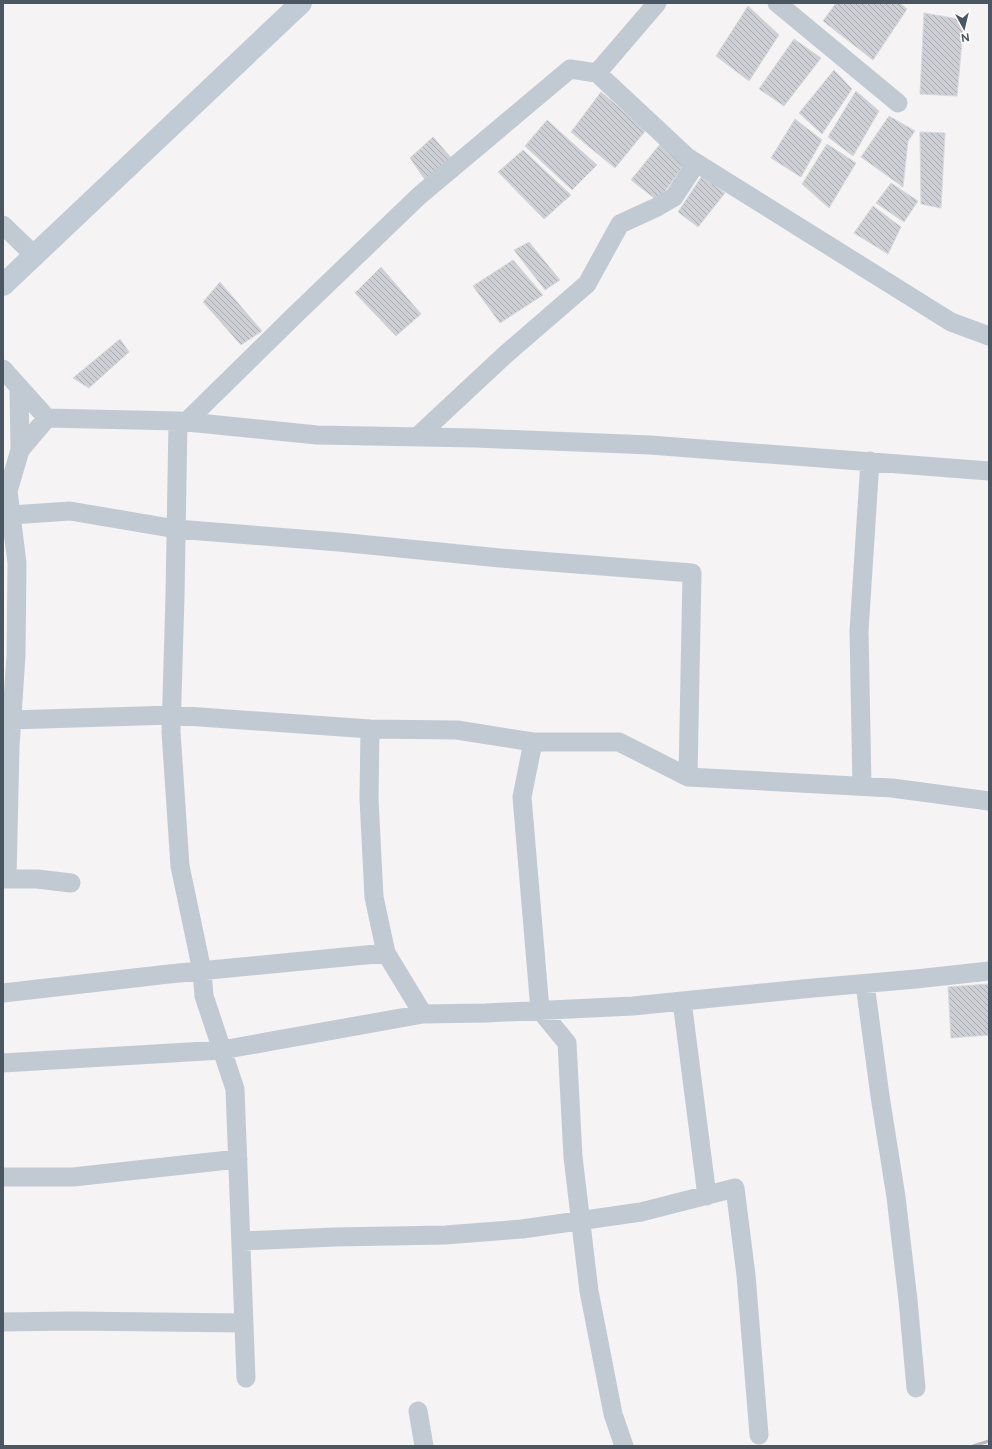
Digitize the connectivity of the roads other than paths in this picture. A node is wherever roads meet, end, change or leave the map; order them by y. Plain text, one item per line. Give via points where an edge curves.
1 (301, 3) edge
2 (657, 3) edge
3 (777, 3) edge
4 (596, 73) junction
5 (898, 103) dead end
6 (687, 157) junction
7 (3, 225) edge
8 (34, 255) junction
9 (3, 285) edge
10 (989, 336) edge
11 (3, 370) edge
12 (19, 387) junction
13 (47, 418) junction
14 (182, 422) junction
15 (417, 437) junction
16 (20, 450) junction
17 (870, 461) junction
18 (989, 471) edge
19 (11, 515) junction
20 (176, 529) junction
21 (172, 715) junction
22 (12, 720) junction
23 (370, 730) junction
24 (532, 742) junction
25 (6, 770) edge
26 (688, 777) junction
27 (862, 786) junction
28 (989, 801) edge
29 (5, 879) edge
30 (71, 883) dead end
31 (386, 953) junction
32 (989, 971) edge
33 (202, 972) junction
34 (865, 984) junction
35 (3, 993) edge
36 (682, 1001) junction
37 (540, 1010) junction
38 (423, 1014) junction
39 (222, 1050) junction
40 (3, 1063) edge
41 (238, 1160) junction
42 (3, 1177) edge
43 (707, 1196) junction
44 (580, 1220) junction
45 (241, 1241) junction
46 (3, 1322) edge
47 (244, 1323) junction
48 (246, 1378) dead end
49 (916, 1388) dead end
50 (418, 1411) dead end
51 (759, 1435) dead end
52 (424, 1446) edge
53 (624, 1446) edge

1 - 8 main road
2 - 4 street
3 - 5 street
4 - 6 street
4 - 14 street via 570,69 419,196
6 - 10 street via 951,322
6 - 15 street via 693,168 674,197 620,224 587,284 506,354
7 - 8 street
8 - 9 main road
11 - 12 street
12 - 13 street
12 - 16 street
13 - 14 street
13 - 16 street
14 - 15 street via 317,435
14 - 20 street
15 - 17 street via 650,445
16 - 19 street via 8,491
17 - 18 street
17 - 27 street via 859,631
19 - 20 street via 70,511
19 - 22 street via 17,563
20 - 21 street
20 - 26 street via 692,573
21 - 22 street
21 - 23 street
21 - 33 street via 180,866
22 - 25 street
23 - 24 street via 457,730
23 - 31 street via 369,799 374,897
24 - 26 street via 619,742
24 - 37 street via 522,798
25 - 29 street
26 - 27 street
27 - 28 street
29 - 30 street
31 - 33 street
31 - 38 street
32 - 34 street
33 - 35 street
33 - 39 street via 204,996
34 - 36 street
34 - 49 street via 897,1205
36 - 37 street
36 - 43 street
37 - 38 street
37 - 44 street via 567,1043 573,1157
38 - 39 street
39 - 40 street
39 - 41 street via 235,1089
41 - 42 street via 73,1177
41 - 45 street
43 - 44 street via 641,1212
43 - 51 street via 735,1188 746,1274
44 - 45 street via 522,1229 445,1234
44 - 53 street via 589,1291 613,1414
45 - 47 street
46 - 47 street
47 - 48 street
50 - 52 street

